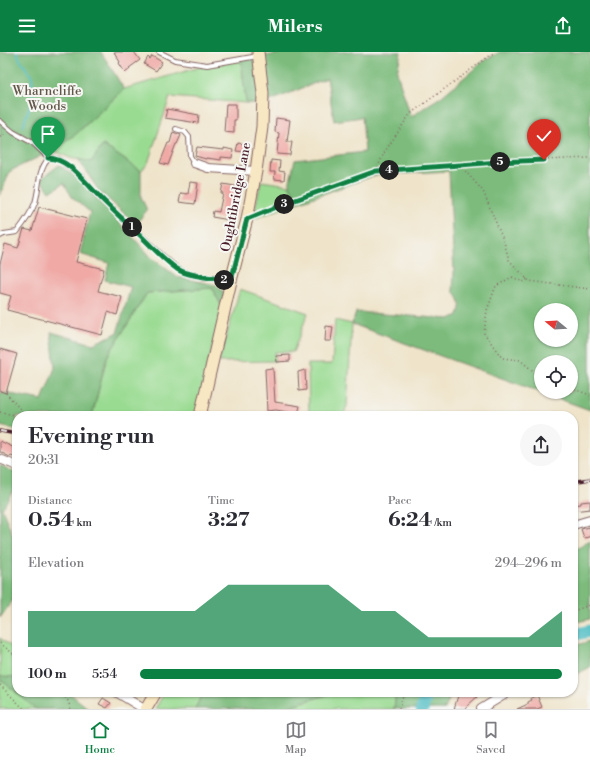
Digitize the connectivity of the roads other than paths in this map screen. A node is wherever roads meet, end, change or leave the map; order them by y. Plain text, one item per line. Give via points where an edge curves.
1 (159, 52) edge
2 (258, 54) edge
3 (0, 121) edge
4 (176, 129) dead end
5 (49, 158) junction
6 (194, 163) joint
7 (256, 171) junction
8 (0, 236) edge
9 (231, 281) junction
10 (201, 411) edge
11 (0, 459) edge
12 (12, 464) edge
13 (590, 520) edge
14 (578, 524) edge
15 (125, 697) edge
16 (153, 697) edge
17 (501, 697) edge
18 (145, 709) edge
19 (481, 709) edge

1 - 2 lane via 175,60 207,65
2 - 7 street, Oughtibridge Lane via 263,93 262,127
3 - 5 lane via 33,143
4 - 6 lane via 185,132 189,137 190,156
5 - 8 lane via 41,169 31,214 16,232
5 - 9 lane via 58,159 83,178 95,193 178,269 191,275
6 - 7 street via 208,168
7 - 9 street, Oughtibridge Lane
9 - 10 street, Oughtibridge Lane
11 - 12 street
13 - 14 street
15 - 18 street
16 - 18 street
17 - 19 street

